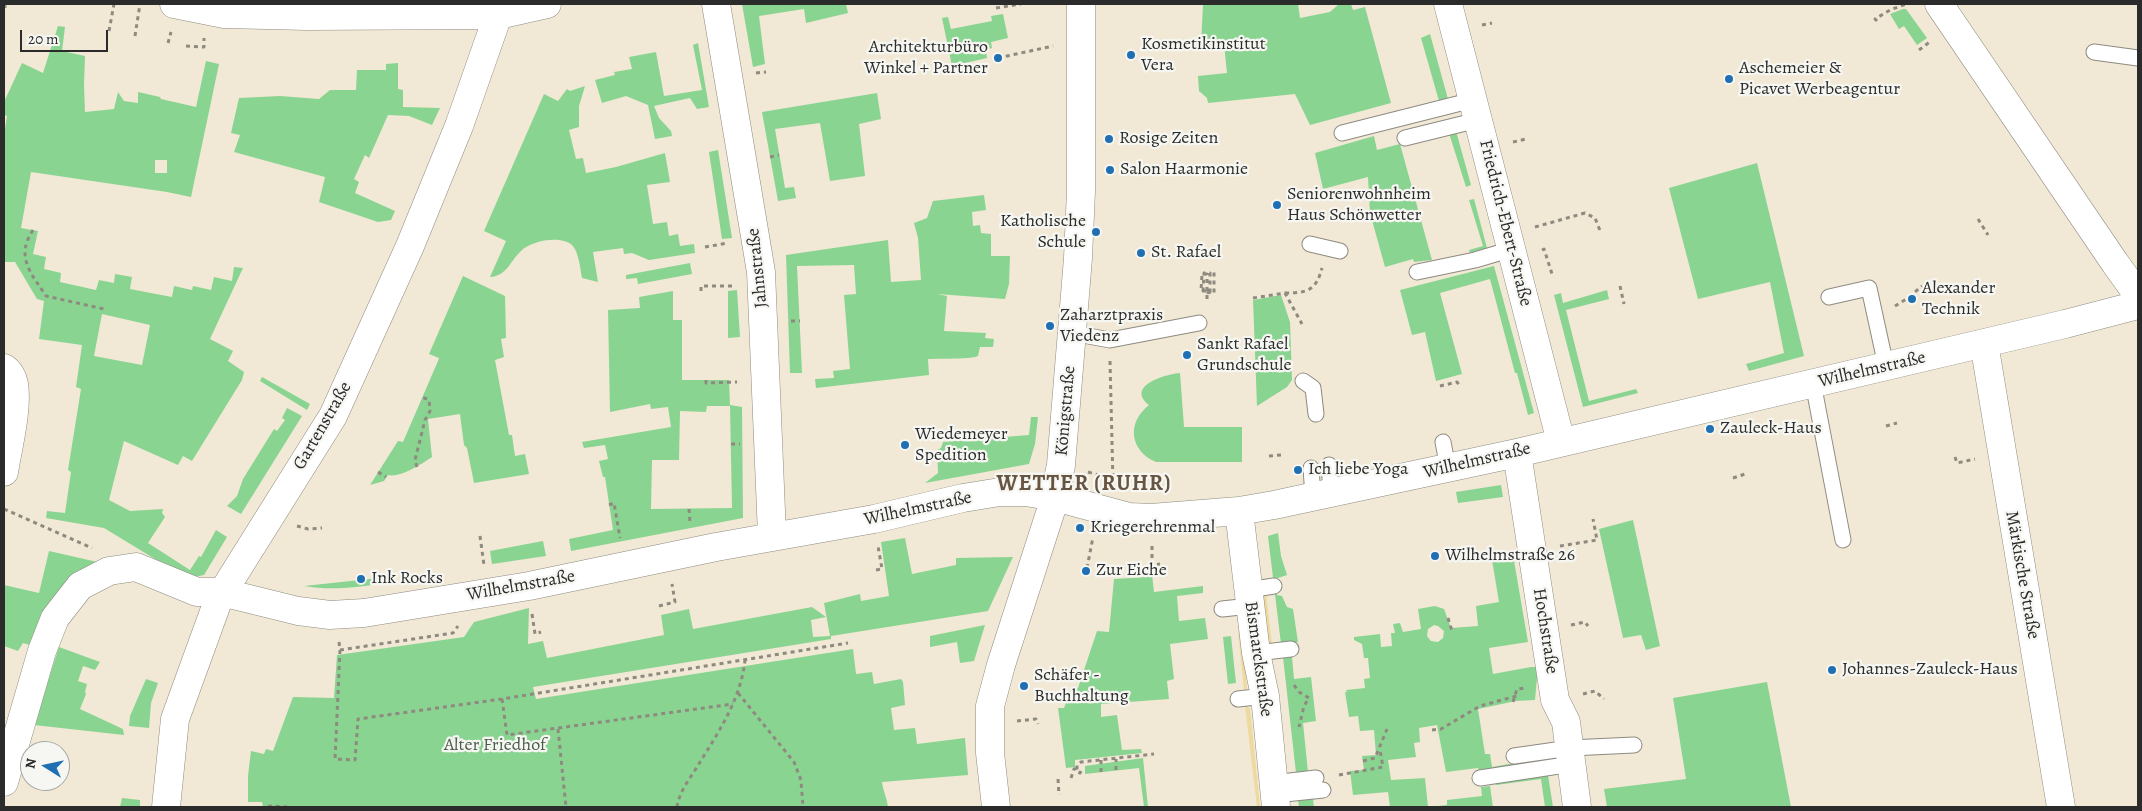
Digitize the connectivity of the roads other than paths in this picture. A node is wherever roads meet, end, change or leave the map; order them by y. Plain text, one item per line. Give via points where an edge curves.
1 (181, 4) edge
2 (547, 4) edge
3 (716, 4) edge
4 (1082, 4) edge
5 (1448, 4) edge
6 (1939, 4) edge
7 (498, 15) junction
8 (2094, 52) dead end
9 (2138, 58) edge
10 (1475, 110) junction
11 (1342, 133) dead end
12 (1405, 138) dead end
13 (1510, 242) junction
14 (1310, 244) dead end
15 (1334, 250) road end
16 (1417, 272) dead end
17 (2138, 295) edge
18 (1829, 297) dead end
19 (2138, 304) edge
20 (1199, 323) dead end
21 (1072, 333) junction
22 (1984, 343) junction
23 (1886, 366) junction
24 (4, 368) edge
25 (1303, 381) dead end
26 (1813, 383) junction
27 (1316, 414) dead end
28 (1443, 442) dead end
29 (1561, 442) junction
30 (1517, 453) junction
31 (1329, 465) dead end
32 (1311, 468) dead end
33 (1448, 468) junction
34 (4, 472) edge
35 (1322, 495) junction
36 (1055, 497) junction
37 (1239, 511) junction
38 (772, 535) junction
39 (1843, 540) dead end
40 (222, 592) junction
41 (1258, 594) junction
42 (1222, 609) dead end
43 (1289, 650) road end
44 (1256, 653) junction
45 (1265, 696) junction
46 (1238, 699) dead end
47 (1634, 745) dead end
48 (1514, 756) dead end
49 (1571, 756) junction
50 (1480, 778) dead end
51 (4, 782) edge
52 (1319, 784) dead end
53 (1275, 795) edge
54 (166, 807) edge
55 (996, 807) edge
56 (1577, 807) edge
57 (2061, 807) edge

1 - 7 street via 224,14
2 - 7 street
3 - 38 street, Jahnstraße via 762,286
4 - 21 street, Königstraße via 1081,191
5 - 10 street, Friedrich-Ebert-Straße
6 - 17 street
7 - 40 street, Gartenstraße via 459,126 410,246 333,416
8 - 9 lane
10 - 11 lane
10 - 12 lane
10 - 13 street, Friedrich-Ebert-Straße
13 - 16 lane via 1475,260
13 - 29 street, Friedrich-Ebert-Straße
14 - 15 lane
18 - 23 lane via 1869,288
19 - 22 street, Wilhelmstraße
20 - 21 lane via 1110,340
21 - 36 street, Königstraße via 1061,465
22 - 23 street, Wilhelmstraße
22 - 57 street, Märkische Straße
23 - 26 street, Wilhelmstraße
24 - 34 street via 14,382 14,406
25 - 27 lane via 1313,388
26 - 29 street, Wilhelmstraße
26 - 39 lane
28 - 33 lane
29 - 30 street, Wilhelmstraße
30 - 33 street, Wilhelmstraße
30 - 49 street, Hochstraße via 1555,700 1566,722
31 - 35 lane
32 - 35 lane
33 - 35 street, Wilhelmstraße
35 - 37 street, Wilhelmstraße
36 - 37 street, Wilhelmstraße via 1129,517
36 - 38 street, Wilhelmstraße via 1000,492 874,519
36 - 55 street, Königstraße via 990,706 990,753
37 - 41 street, Bismarckstraße
38 - 40 street, Wilhelmstraße via 529,586 364,613 330,615 298,611
40 - 51 street, Wilhelmstraße via 197,592 136,567 109,571 80,586 55,618 42,651
40 - 54 street, Gartenstraße via 175,719
41 - 42 lane
41 - 44 street, Bismarckstraße
43 - 44 lane
44 - 45 street, Bismarckstraße
45 - 46 lane
45 - 53 street, Bismarckstraße
47 - 49 lane
48 - 49 lane
49 - 50 lane
49 - 56 street, Hochstraße
52 - 53 lane

